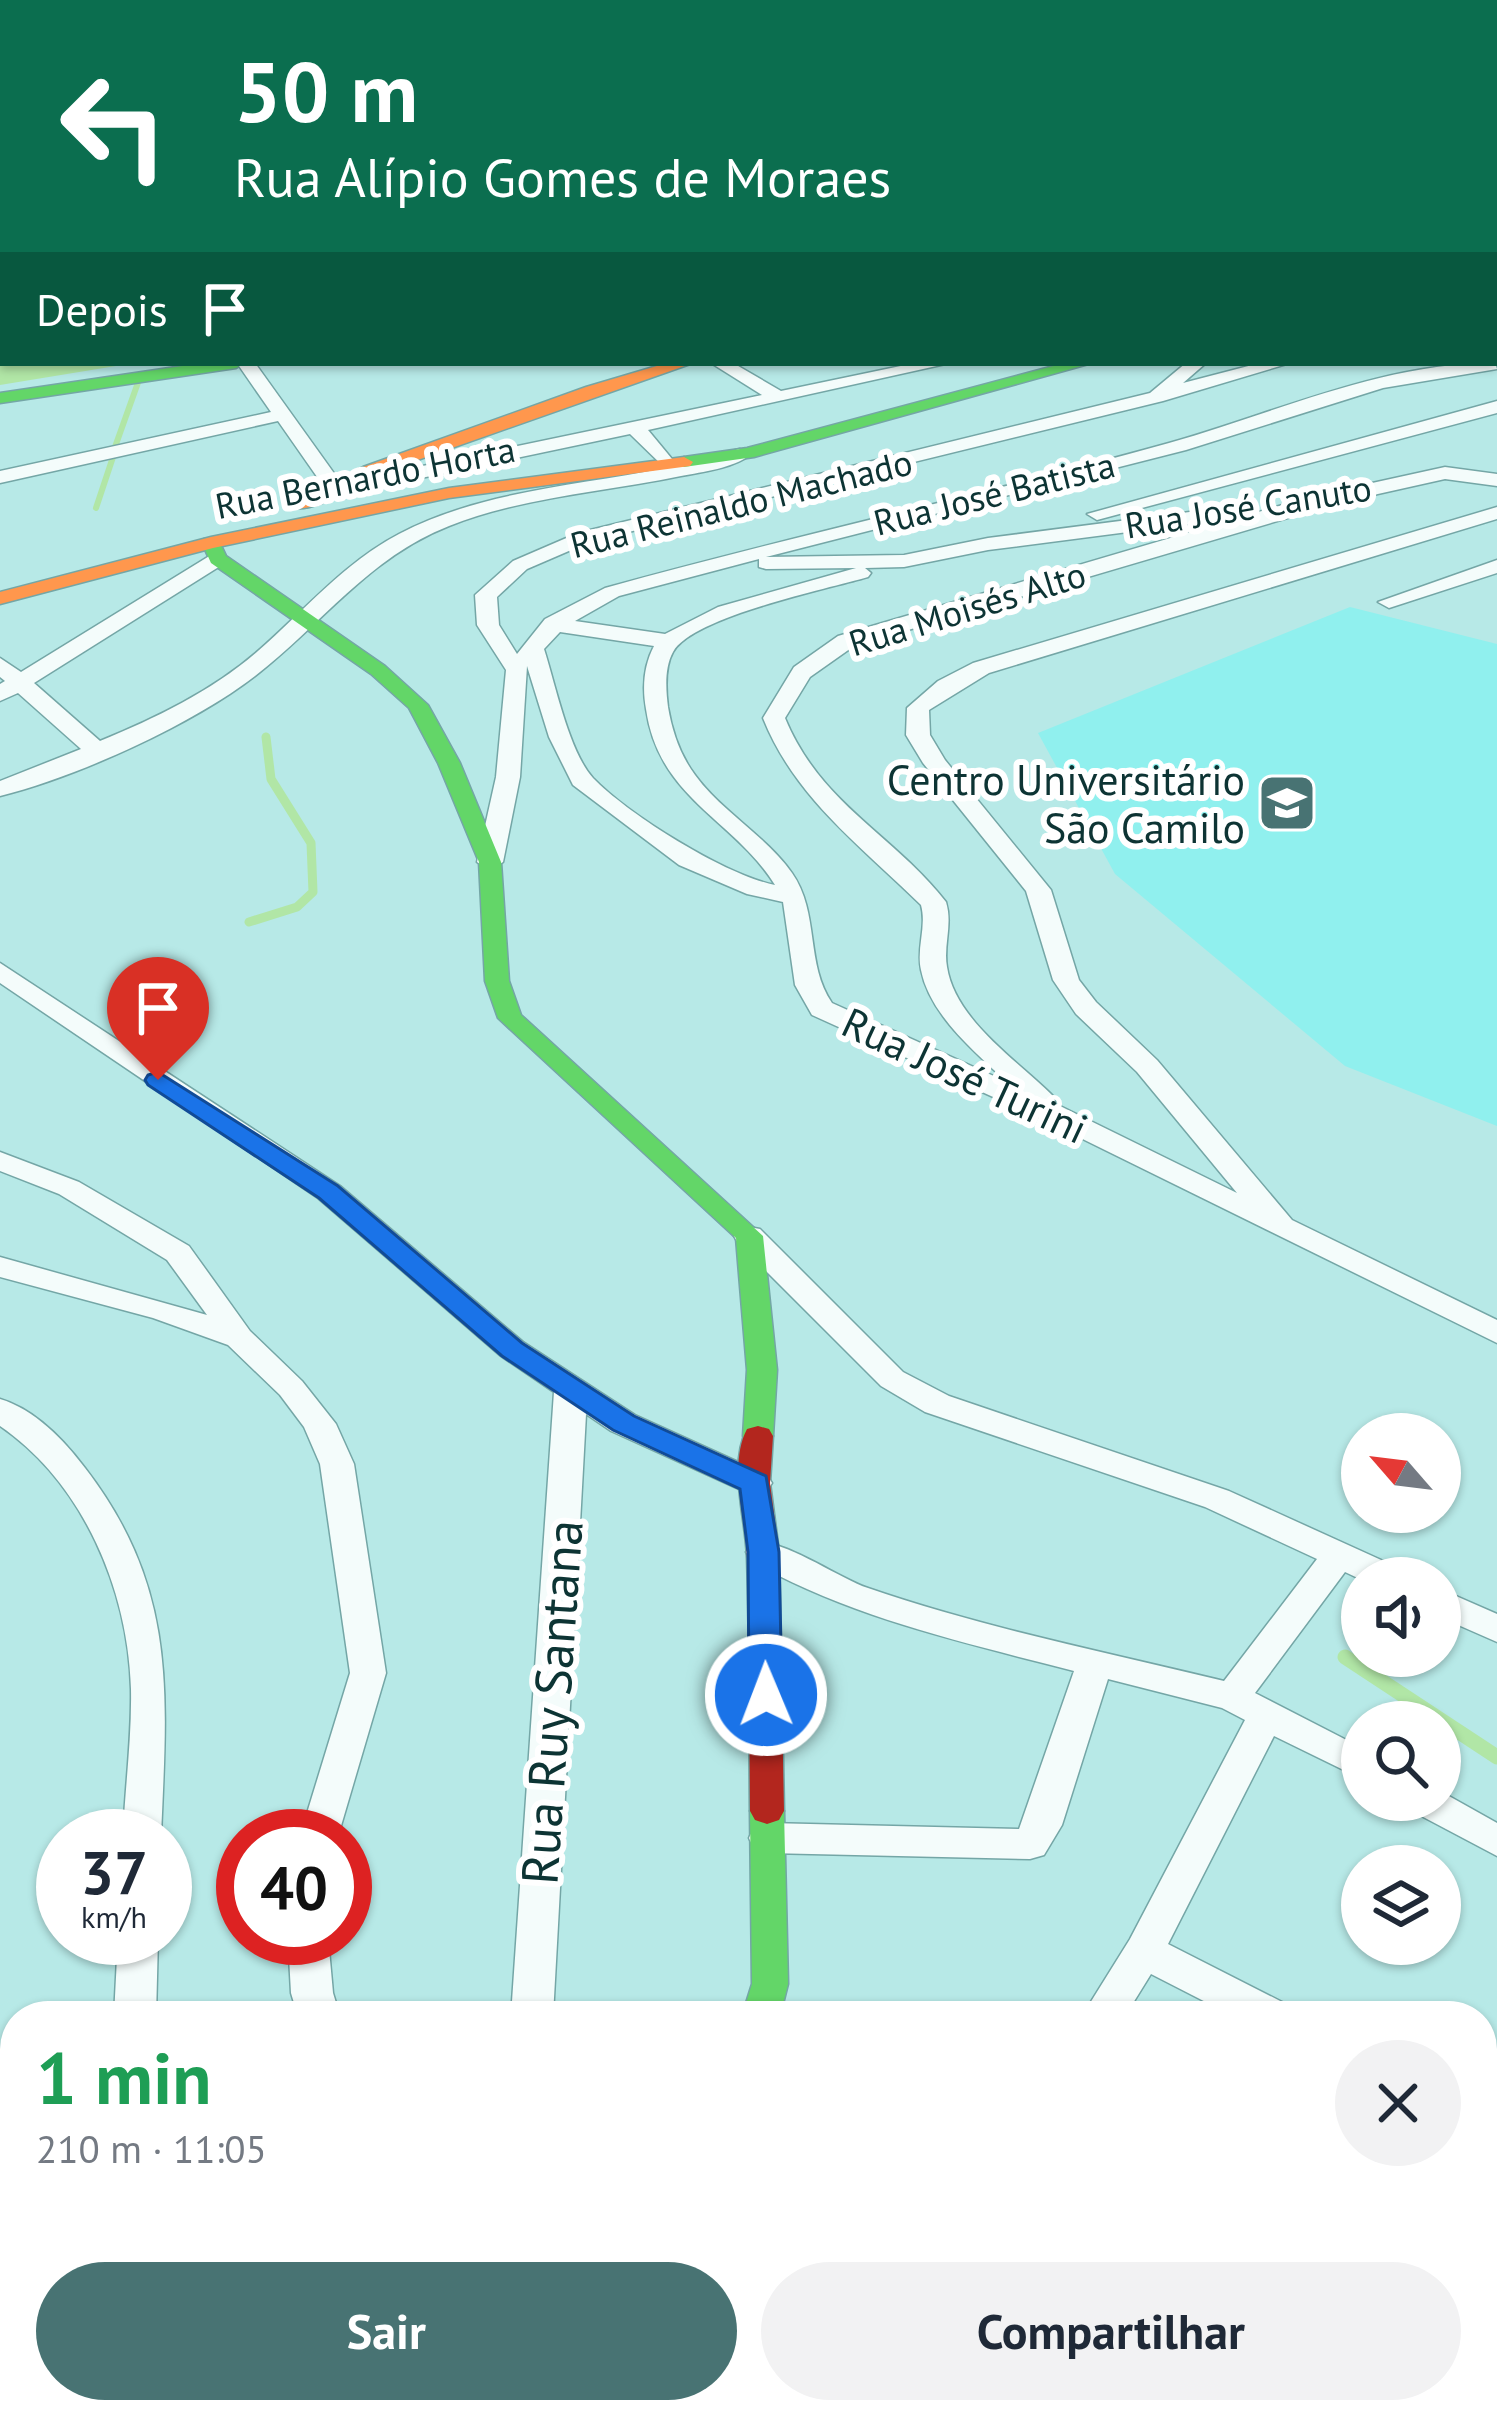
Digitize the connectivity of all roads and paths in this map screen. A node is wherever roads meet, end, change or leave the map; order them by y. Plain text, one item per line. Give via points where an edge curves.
1 (216, 366) edge
2 (248, 366) edge
3 (677, 366) edge
4 (725, 366) edge
5 (926, 366) edge
6 (1073, 366) edge
7 (1193, 366) edge
8 (1270, 366) edge
9 (1467, 366) edge
10 (778, 397) junction
11 (1156, 397) junction
12 (0, 398) edge
13 (1497, 406) edge
14 (281, 415) junction
15 (634, 427) junction
16 (748, 453) junction
17 (669, 463) junction
18 (0, 477) edge
19 (1497, 480) edge
20 (335, 490) junction
21 (1334, 499) junction
22 (1497, 513) edge
23 (988, 544) junction
24 (215, 551) junction
25 (904, 561) junction
26 (712, 564) junction
27 (1497, 566) edge
28 (0, 598) edge
29 (1389, 602) dead end
30 (306, 623) junction
31 (553, 625) junction
32 (668, 641) junction
33 (525, 658) junction
34 (0, 665) edge
35 (10, 688) edge
36 (96, 750) junction
37 (0, 789) edge
38 (490, 862) junction
39 (794, 897) junction
40 (0, 971) edge
41 (1056, 1115) junction
42 (0, 1161) edge
43 (1285, 1231) junction
44 (749, 1236) junction
45 (0, 1267) edge
46 (1497, 1333) edge
47 (239, 1338) junction
48 (571, 1389) junction
49 (0, 1410) edge
50 (755, 1484) junction
51 (764, 1552) junction
52 (1339, 1555) junction
53 (1343, 1557) edge
54 (1461, 1612) edge
55 (1497, 1629) edge
56 (1095, 1662) junction
57 (1250, 1704) junction
58 (1341, 1754) edge
59 (143, 1809) edge
60 (327, 1809) edge
61 (1461, 1821) edge
62 (768, 1838) junction
63 (1497, 1841) edge
64 (1144, 1951) junction
65 (137, 1965) edge
66 (310, 1965) edge
67 (136, 2001) edge
68 (315, 2001) edge
69 (533, 2001) edge
70 (765, 2001) edge
71 (1112, 2001) edge
72 (1242, 2001) edge

1 - 12 street
2 - 14 street
3 - 20 street via 525,414
4 - 10 street
5 - 10 street
6 - 16 street, Rua Bernardo Horta
7 - 11 street, Rua Reinaldo Machado
8 - 11 street
9 - 26 street, Rua José Batista
10 - 15 street
11 - 33 street, Rua Reinaldo Machado via 585,537 520,565 487,595 488,625
13 - 23 street
14 - 18 street
14 - 20 street
15 - 17 street
15 - 20 street
16 - 17 street, Rua Bernardo Horta
16 - 30 street via 439,522 368,563
17 - 24 street, Rua Bernardo Horta via 449,493
19 - 21 street, Rua José Canuto via 1444,473
20 - 24 street via 231,526
21 - 23 street, Rua José Canuto
21 - 41 street, Rua Moisés Alto via 846,641 789,682 774,718 782,744 832,810 933,902 940,989
22 - 43 street via 981,668 918,708 918,735 935,763 1038,890 1066,980
23 - 25 street, Rua José Canuto
24 - 28 street, Rua Bernardo Horta
24 - 30 street
24 - 35 street
25 - 26 street, Rua José Canuto
25 - 32 street via 735,609
26 - 31 street, Rua José Batista via 612,592
27 - 29 street
30 - 36 street via 241,676
30 - 38 street via 418,705
31 - 32 street
31 - 33 street, Rua José Batista
32 - 39 street via 654,693 663,745 694,790 778,865
33 - 38 street
33 - 39 street via 581,780 688,860
34 - 35 street
35 - 36 street
36 - 37 street
38 - 44 street via 497,981 509,1018
39 - 41 street, Rua José Turini via 806,982 822,1009
40 - 48 street via 328,1192 512,1349
41 - 43 street, Rua José Turini
42 - 47 street via 69,1188 178,1253
43 - 46 street, Rua José Turini
44 - 50 street via 762,1370
44 - 52 street via 878,1366 937,1404 1217,1499
45 - 47 street
47 - 60 street via 319,1424 337,1464 368,1672
48 - 50 street via 660,1442
48 - 69 street, Rua Ruy Santana
49 - 59 street via 51,1448 99,1511 132,1587 149,1682
50 - 51 street
51 - 56 street via 866,1602
51 - 62 street
52 - 53 street
52 - 57 street
54 - 55 street
56 - 57 street
56 - 62 street via 1030,1844
57 - 58 street
57 - 64 street
61 - 63 street
62 - 70 street
64 - 71 street
64 - 72 street
65 - 67 street
66 - 68 street

